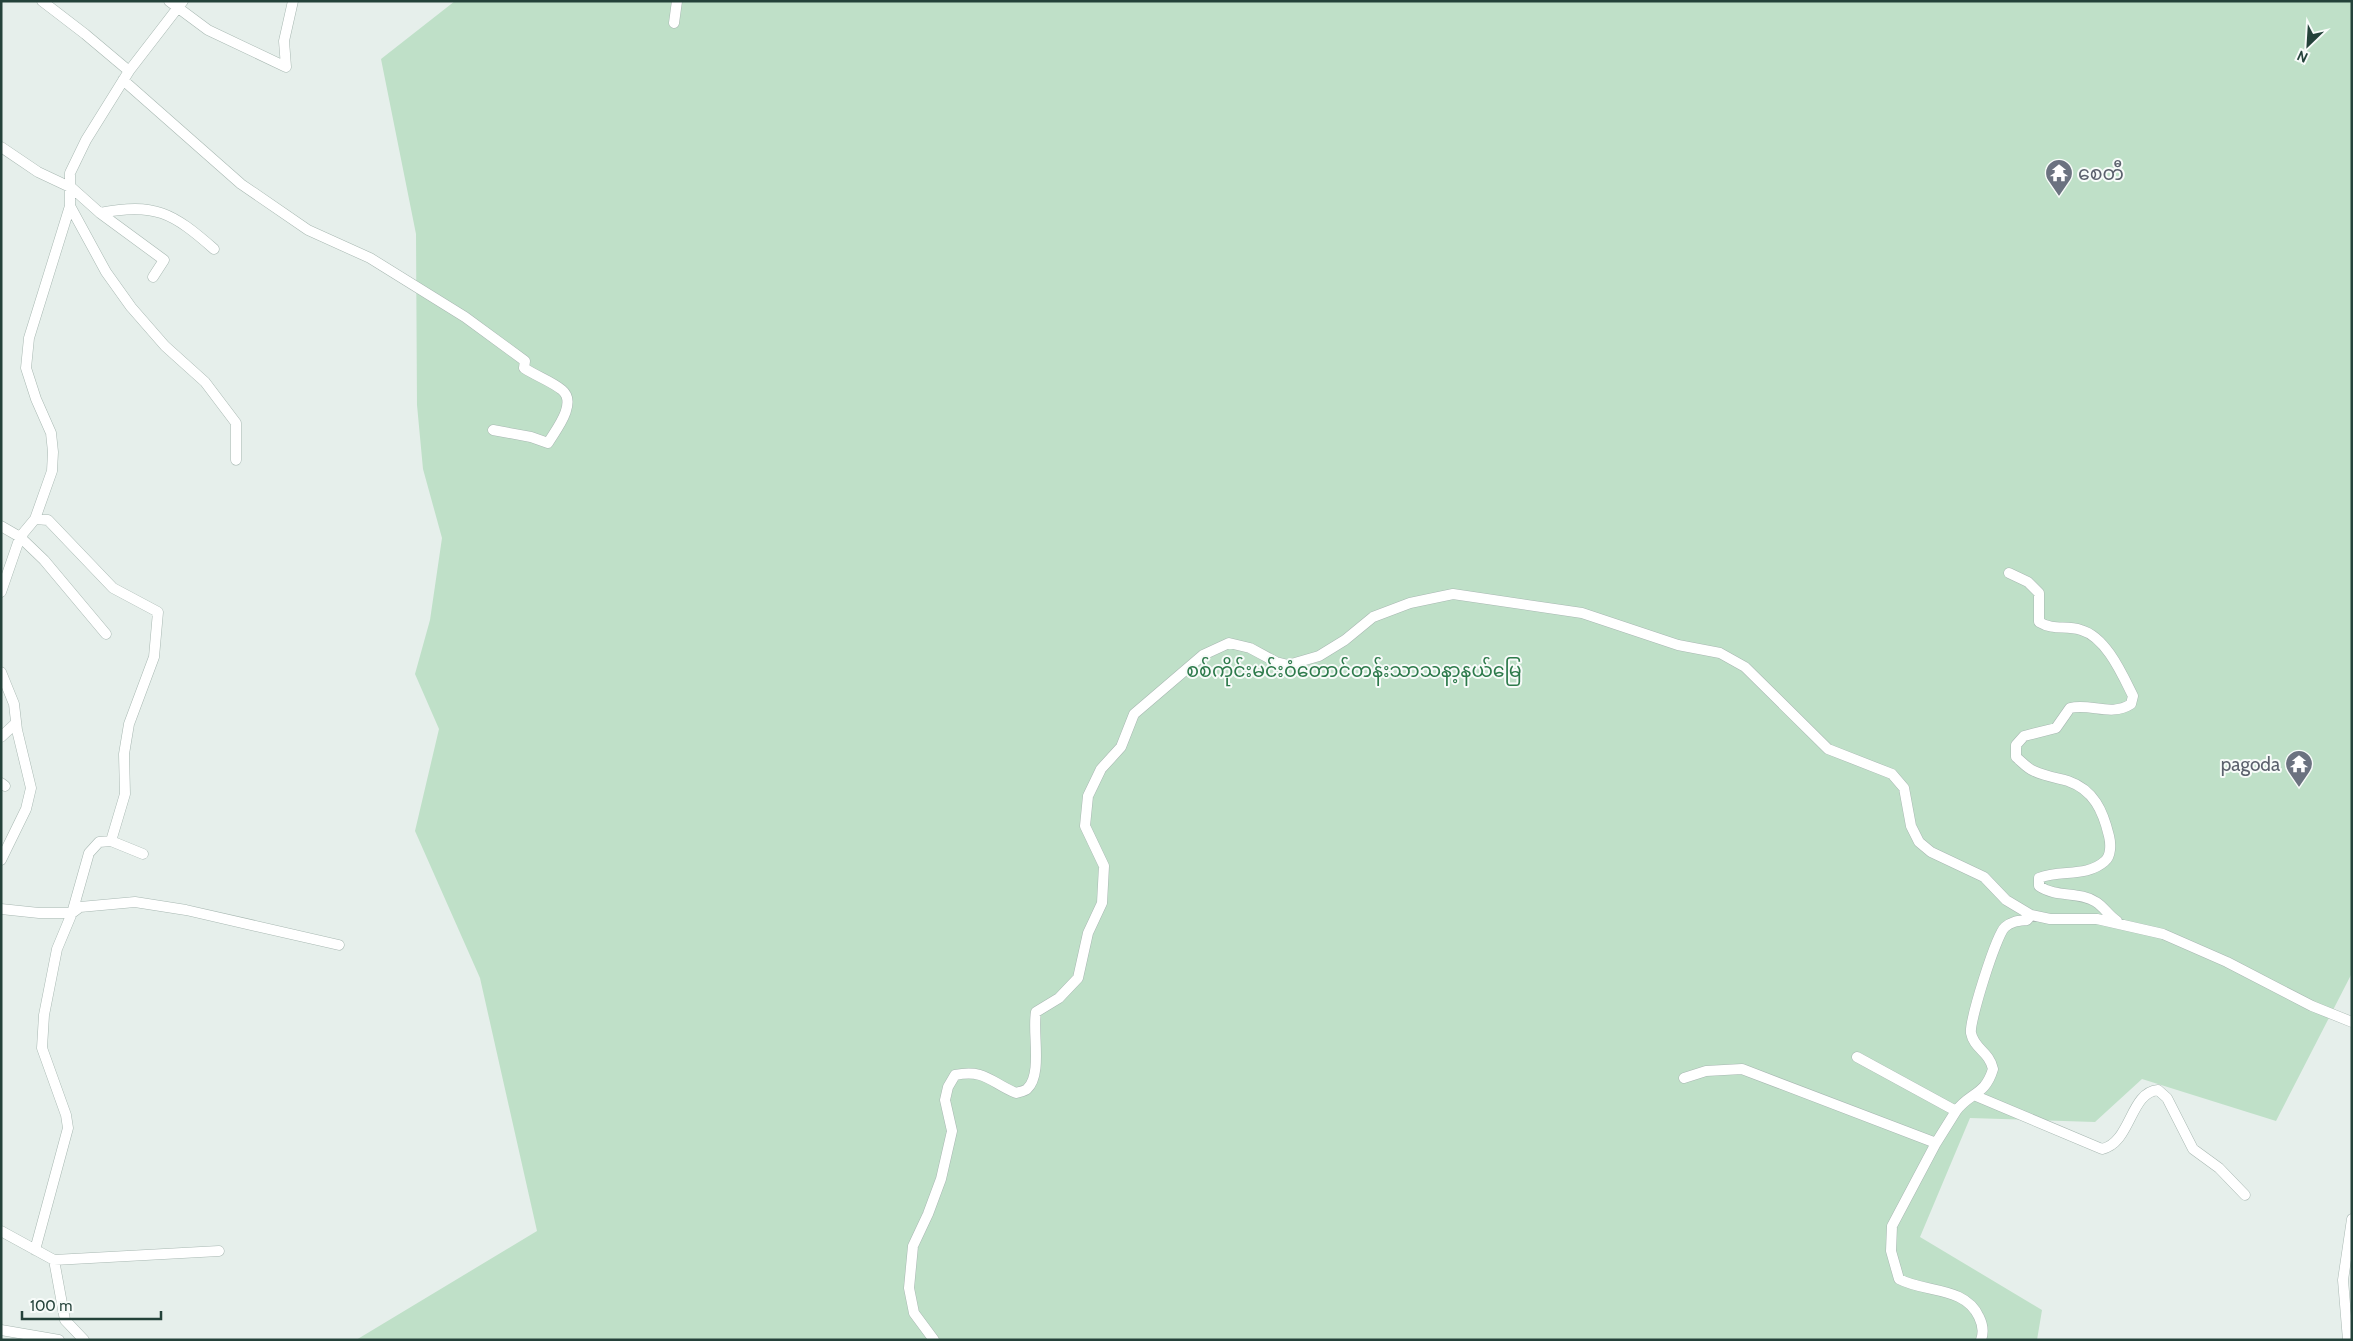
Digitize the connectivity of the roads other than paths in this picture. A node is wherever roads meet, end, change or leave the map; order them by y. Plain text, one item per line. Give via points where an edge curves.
1 (42, 1) edge
2 (293, 1) edge
3 (677, 1) edge
4 (177, 3) edge
5 (674, 23) dead end
6 (126, 75) junction
7 (1, 147) edge
8 (72, 188) junction
9 (70, 206) junction
10 (100, 213) junction
11 (214, 249) dead end
12 (153, 277) dead end
13 (493, 430) dead end
14 (236, 460) dead end
15 (35, 519) junction
16 (1, 526) edge
17 (20, 537) junction
18 (2009, 573) dead end
19 (1, 592) edge
20 (106, 634) dead end
21 (1, 672) edge
22 (16, 723) junction
23 (1, 737) edge
24 (111, 841) junction
25 (143, 854) dead end
26 (2, 857) edge
27 (1, 909) edge
28 (72, 913) junction
29 (2031, 915) junction
30 (2125, 926) junction
31 (339, 944) dead end
32 (2352, 1022) edge
33 (1857, 1057) dead end
34 (1684, 1078) dead end
35 (1976, 1096) junction
36 (1956, 1111) junction
37 (1936, 1143) junction
38 (2245, 1195) dead end
39 (2352, 1219) edge
40 (1, 1231) edge
41 (35, 1250) junction
42 (219, 1251) dead end
43 (54, 1260) junction
44 (2348, 1317) edge
45 (1, 1330) edge
46 (59, 1340) edge
47 (84, 1340) edge
48 (934, 1340) edge
49 (1981, 1340) edge
50 (2348, 1340) edge

1 - 6 street via 85,34
2 - 4 street via 284,41 286,67 208,30
3 - 5 street
4 - 6 street
6 - 8 street via 70,173
6 - 13 street via 248,189 308,230 370,258 465,317 525,361 524,368 563,390 567,398 566,410 548,443 531,436
7 - 8 street via 38,172
8 - 9 street
8 - 10 street
9 - 14 street via 106,272 131,307 165,346 205,382 236,423
9 - 15 street via 29,338 26,368 51,433 53,452 52,471
10 - 11 street via 146,208 184,223
10 - 12 street via 164,260
15 - 17 street
15 - 24 street via 48,520 113,588 158,612 154,657 129,724 124,754 125,794
16 - 17 street
17 - 19 street
17 - 20 street via 44,560
18 - 30 street via 2028,582 2039,593 2039,622 2050,628 2080,629 2093,635 2133,696 2131,704 2122,709 2106,710 2082,705 2070,708 2056,728 2024,736 2016,745 2016,757 2033,771 2070,782 2088,792 2100,806 2110,840 2106,861 2087,871 2048,874 2039,878 2039,886 2096,902
21 - 22 street via 14,704
22 - 23 street
22 - 26 street via 31,788 26,808
24 - 25 street
24 - 28 street via 99,842 89,853
27 - 28 street
28 - 31 street via 80,906 135,902
28 - 41 street via 57,949 44,1015 42,1048 68,1128
29 - 30 street via 2050,919 2097,919
29 - 35 street via 2026,920 2012,922 1996,941 1971,1027 1974,1043 1987,1054 1993,1069
29 - 48 street via 2006,900 1984,877 1931,852 1919,842 1911,826 1904,788 1892,774 1828,749 1745,667 1720,653 1678,645 1582,613 1453,594 1410,603 1373,616 1319,656 1288,665 1250,648 1228,644 1203,654 1134,714 1120,747 1101,769 1088,796 1086,826 1104,866 1102,902 1088,933 1078,978 1059,998 1036,1012 1033,1024 1036,1035 1034,1078 1031,1084 1027,1090 1016,1093 982,1074 968,1072 955,1075 948,1087 945,1100 952,1130 940,1179 913,1246 909,1288 914,1313
30 - 32 street via 2163,934
33 - 36 street
34 - 37 street via 1706,1071 1742,1069
35 - 36 street via 1963,1102
35 - 38 street via 2102,1149 2117,1142 2145,1096 2158,1090 2167,1098 2193,1149 2219,1168
36 - 37 street
37 - 49 street via 1892,1226 1892,1261 1899,1279 1922,1289 1949,1293 1969,1303 1983,1328
39 - 44 street via 2343,1280
40 - 41 street
41 - 43 street
42 - 43 street
43 - 47 street via 65,1320
44 - 50 street
45 - 46 street

